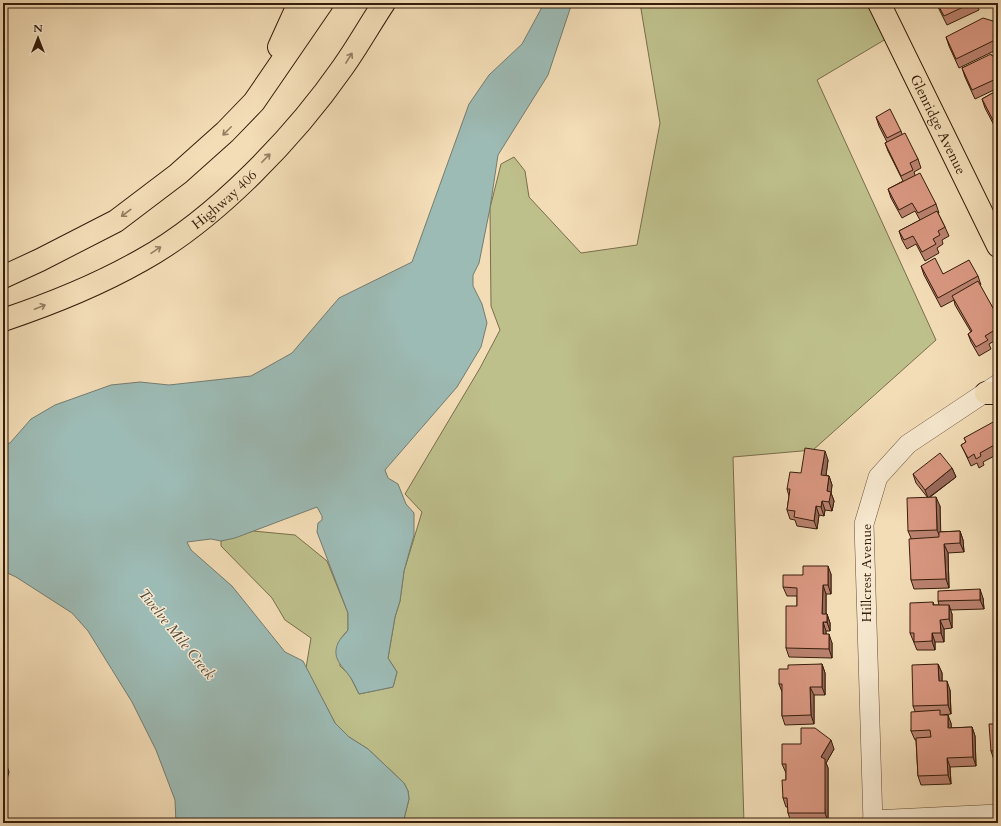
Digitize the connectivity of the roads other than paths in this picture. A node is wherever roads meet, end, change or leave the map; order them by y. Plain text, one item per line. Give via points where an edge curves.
1 (299, 3) edge
2 (322, 3) edge
3 (384, 3) edge
4 (879, 3) edge
5 (254, 102) junction
6 (998, 246) edge
7 (3, 277) edge
8 (3, 320) edge
9 (994, 390) edge
10 (998, 814) edge
11 (872, 822) edge

1 - 5 main road
2 - 5 main road
8 -> 3 main road, Highway 406 via 82,290 143,260 194,225 244,181 298,126 343,67
4 - 6 main road, Glenridge Avenue
5 -> 7 main road via 226,132 178,174 116,221
9 - 11 street, Hillcrest Avenue via 908,444 878,477 864,524
10 - 11 street

